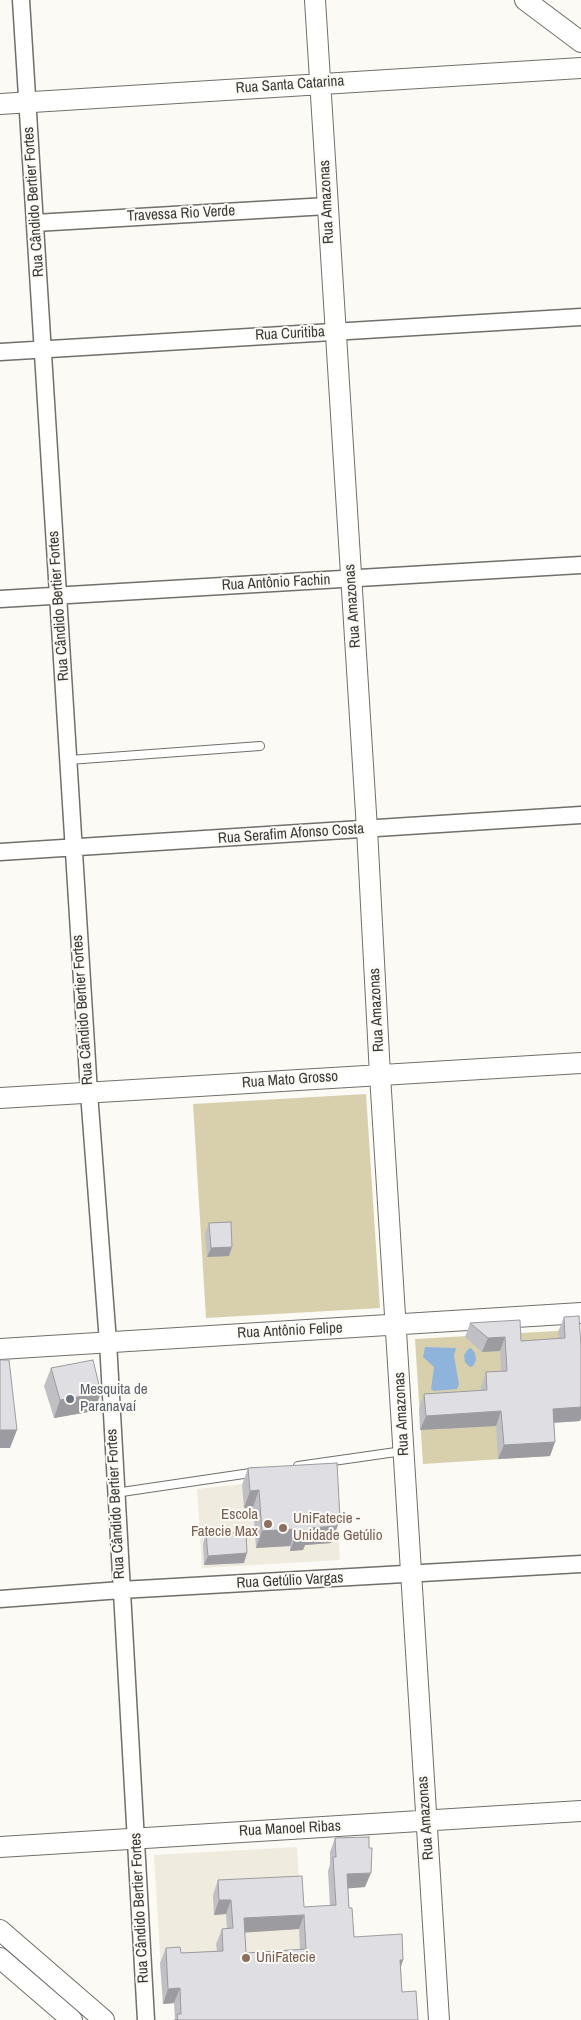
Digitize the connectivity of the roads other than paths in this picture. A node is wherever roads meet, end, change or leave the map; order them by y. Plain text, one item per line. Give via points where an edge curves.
1 (21, 0) edge
2 (315, 0) edge
3 (525, 0) edge
4 (581, 42) edge
5 (581, 68) edge
6 (321, 83) junction
7 (27, 102) junction
8 (0, 104) edge
9 (327, 206) junction
10 (35, 223) junction
11 (581, 317) edge
12 (335, 332) junction
13 (42, 348) junction
14 (0, 352) edge
15 (581, 566) edge
16 (352, 579) junction
17 (58, 594) junction
18 (0, 599) edge
19 (260, 746) dead end
20 (69, 760) junction
21 (581, 815) edge
22 (367, 829) junction
23 (73, 848) junction
24 (0, 852) edge
25 (581, 1063) edge
26 (380, 1075) junction
27 (89, 1093) junction
28 (0, 1098) edge
29 (581, 1313) edge
30 (397, 1324) junction
31 (108, 1342) junction
32 (0, 1349) edge
33 (405, 1450) junction
34 (289, 1467) edge
35 (270, 1470) edge
36 (115, 1493) junction
37 (581, 1564) edge
38 (412, 1575) junction
39 (121, 1590) junction
40 (0, 1599) edge
41 (581, 1812) edge
42 (426, 1820) junction
43 (136, 1838) junction
44 (0, 1847) edge
45 (0, 1930) edge
46 (0, 1958) edge
47 (78, 1998) junction
48 (64, 2018) edge
49 (104, 2020) edge
50 (146, 2020) edge
51 (439, 2020) edge

1 - 7 street, Rua Cândido Bertier Fortes
2 - 6 street, Rua Amazonas
3 - 4 street
5 - 6 street, Rua Santa Catarina
6 - 7 street, Rua Santa Catarina
6 - 9 street, Rua Amazonas
7 - 8 street, Rua Santa Catarina
7 - 10 street, Rua Cândido Bertier Fortes
9 - 10 street, Travessa Rio Verde
9 - 12 street, Rua Amazonas
10 - 13 street, Rua Cândido Bertier Fortes
11 - 12 street, Rua Curitiba
12 - 13 street, Rua Curitiba
12 - 16 street, Rua Amazonas
13 - 14 street, Rua Curitiba
13 - 17 street, Rua Cândido Bertier Fortes
15 - 16 street, Rua Antônio Fachin
16 - 17 street, Rua Antônio Fachin
16 - 22 street, Rua Amazonas
17 - 18 street, Rua Antônio Fachin
17 - 20 street, Rua Cândido Bertier Fortes
19 - 20 lane
20 - 23 street, Rua Cândido Bertier Fortes
21 - 22 street, Rua Serafim Afonso Costa
22 - 23 street, Rua Serafim Afonso Costa
22 - 26 street, Rua Amazonas
23 - 24 street, Rua Serafim Afonso Costa
23 - 27 street, Rua Cândido Bertier Fortes
25 - 26 street, Rua Mato Grosso
26 - 27 street, Rua Mato Grosso
26 - 30 street, Rua Amazonas
27 - 28 street, Rua Mato Grosso
27 - 31 street, Rua Cândido Bertier Fortes
29 - 30 street, Rua Antônio Felipe
30 - 31 street, Rua Antônio Felipe
30 - 33 street, Rua Amazonas
31 - 32 street, Rua Antônio Felipe
31 - 36 street, Rua Cândido Bertier Fortes
33 - 34 lane
33 - 38 street, Rua Amazonas
35 - 36 lane
36 - 39 street, Rua Cândido Bertier Fortes
37 - 38 street, Rua Getúlio Vargas
38 - 39 street, Rua Getúlio Vargas
38 - 42 street, Rua Amazonas
39 - 40 street, Rua Getúlio Vargas
39 - 43 street, Rua Cândido Bertier Fortes
41 - 42 street, Rua Manoel Ribas
42 - 43 street, Rua Manoel Ribas
42 - 51 street, Rua Amazonas
43 - 44 street, Rua Manoel Ribas
43 - 50 street, Rua Cândido Bertier Fortes
45 - 47 street
46 - 48 street
47 - 48 street
47 - 49 street

